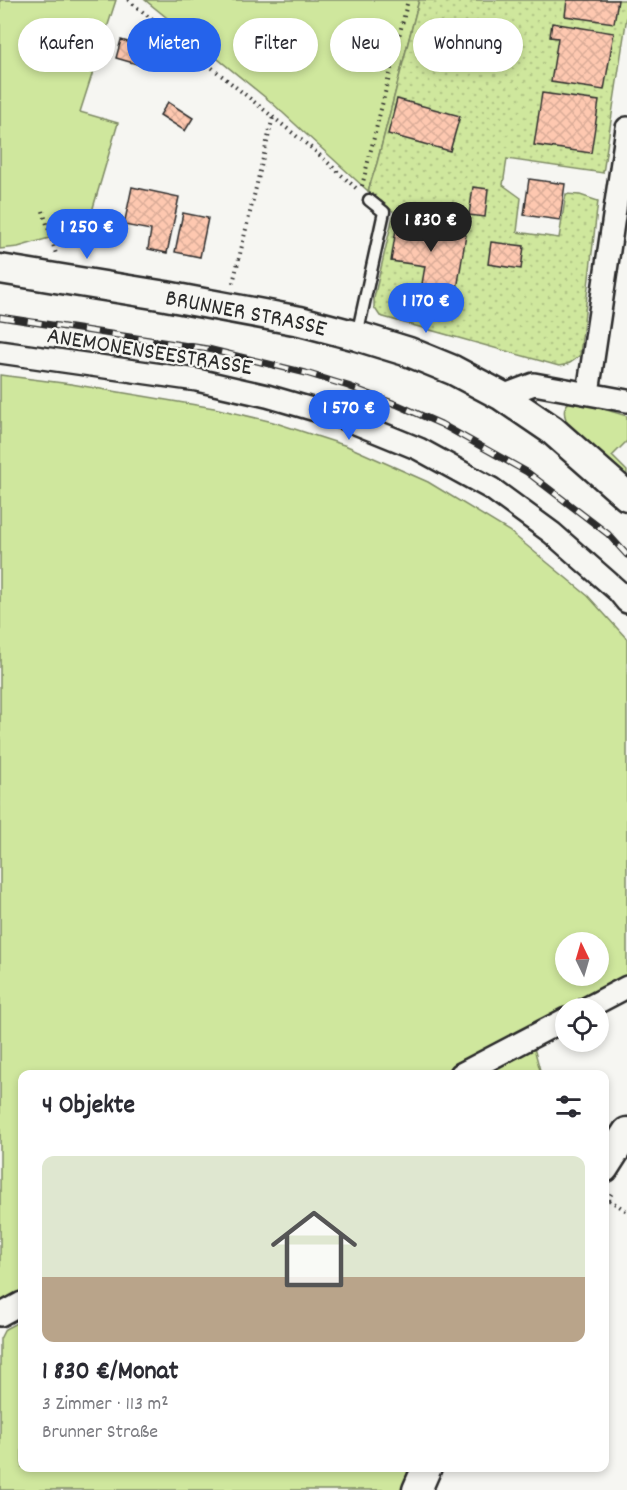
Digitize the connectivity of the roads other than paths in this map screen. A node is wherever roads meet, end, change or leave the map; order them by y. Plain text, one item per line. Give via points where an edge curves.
1 (627, 128) edge
2 (365, 196) road end
3 (0, 269) edge
4 (357, 336) junction
5 (0, 352) edge
6 (588, 393) junction
7 (502, 396) junction
8 (627, 401) edge
9 (627, 496) edge
10 (627, 602) edge
11 (627, 987) edge
12 (606, 998) edge
13 (555, 1025) edge
14 (469, 1070) edge
15 (627, 1132) edge
16 (609, 1160) edge
17 (18, 1305) edge
18 (0, 1315) edge
19 (426, 1472) edge
20 (417, 1490) edge

1 - 6 street
2 - 4 lane via 384,212
3 - 4 main road, BRUNNER STRASSE via 300,321
4 - 7 main road, BRUNNER STRASSE via 453,370
5 - 10 street, ANEMONENSEESTRASSE via 197,380 343,418 419,449 492,489 552,532
6 - 7 street via 534,384
6 - 8 street
7 - 9 main road, BRUNNER STRASSE via 552,430
11 - 12 street
13 - 14 street
15 - 16 main road
17 - 18 street
19 - 20 main road

